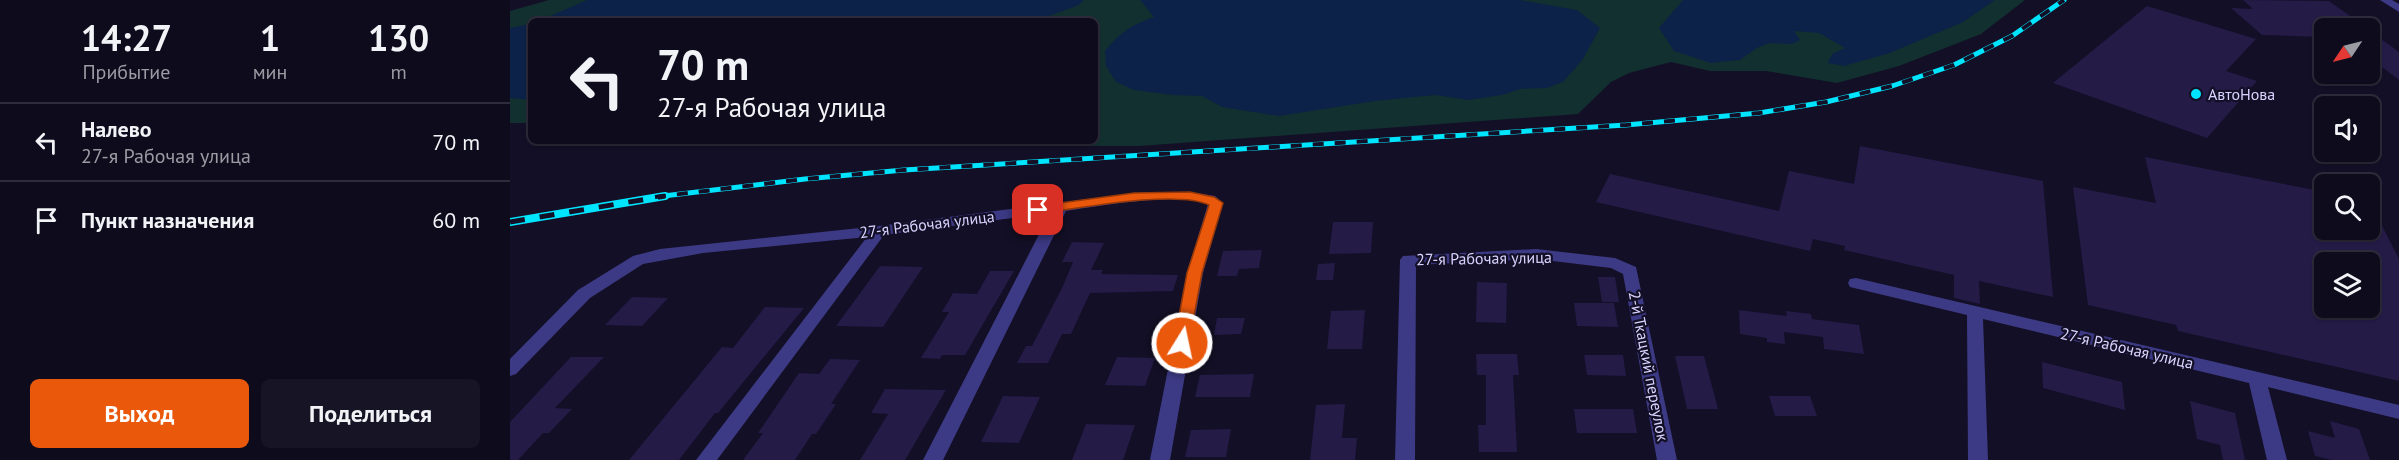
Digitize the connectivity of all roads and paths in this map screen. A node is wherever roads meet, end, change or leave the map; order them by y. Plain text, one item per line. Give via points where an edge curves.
1 (2385, 0) edge
2 (2399, 9) edge
3 (1060, 207) junction
4 (879, 231) junction
5 (1630, 272) joint
6 (1856, 283) dead end
7 (1975, 312) junction
8 (510, 370) edge
9 (2257, 378) junction
10 (2399, 412) edge
11 (705, 460) edge
12 (933, 460) edge
13 (1160, 460) edge
14 (1405, 460) edge
15 (1667, 460) edge
16 (1978, 460) edge
17 (2277, 460) edge

1 - 2 street
3 - 4 street, 27-я Рабочая улица
3 - 12 street
3 - 13 street, 27-я Рабочая улица via 1134,196 1190,196 1216,203 1195,273
4 - 8 street, 27-я Рабочая улица via 704,248 638,260 584,294
4 - 11 street
5 - 14 street, 27-я Рабочая улица via 1615,263 1536,254 1408,260
5 - 15 street, 2-й Ткацкий переулок
6 - 7 street, 27-я Рабочая улица
7 - 9 street, 27-я Рабочая улица
7 - 16 street
9 - 10 street, 27-я Рабочая улица
9 - 17 street

